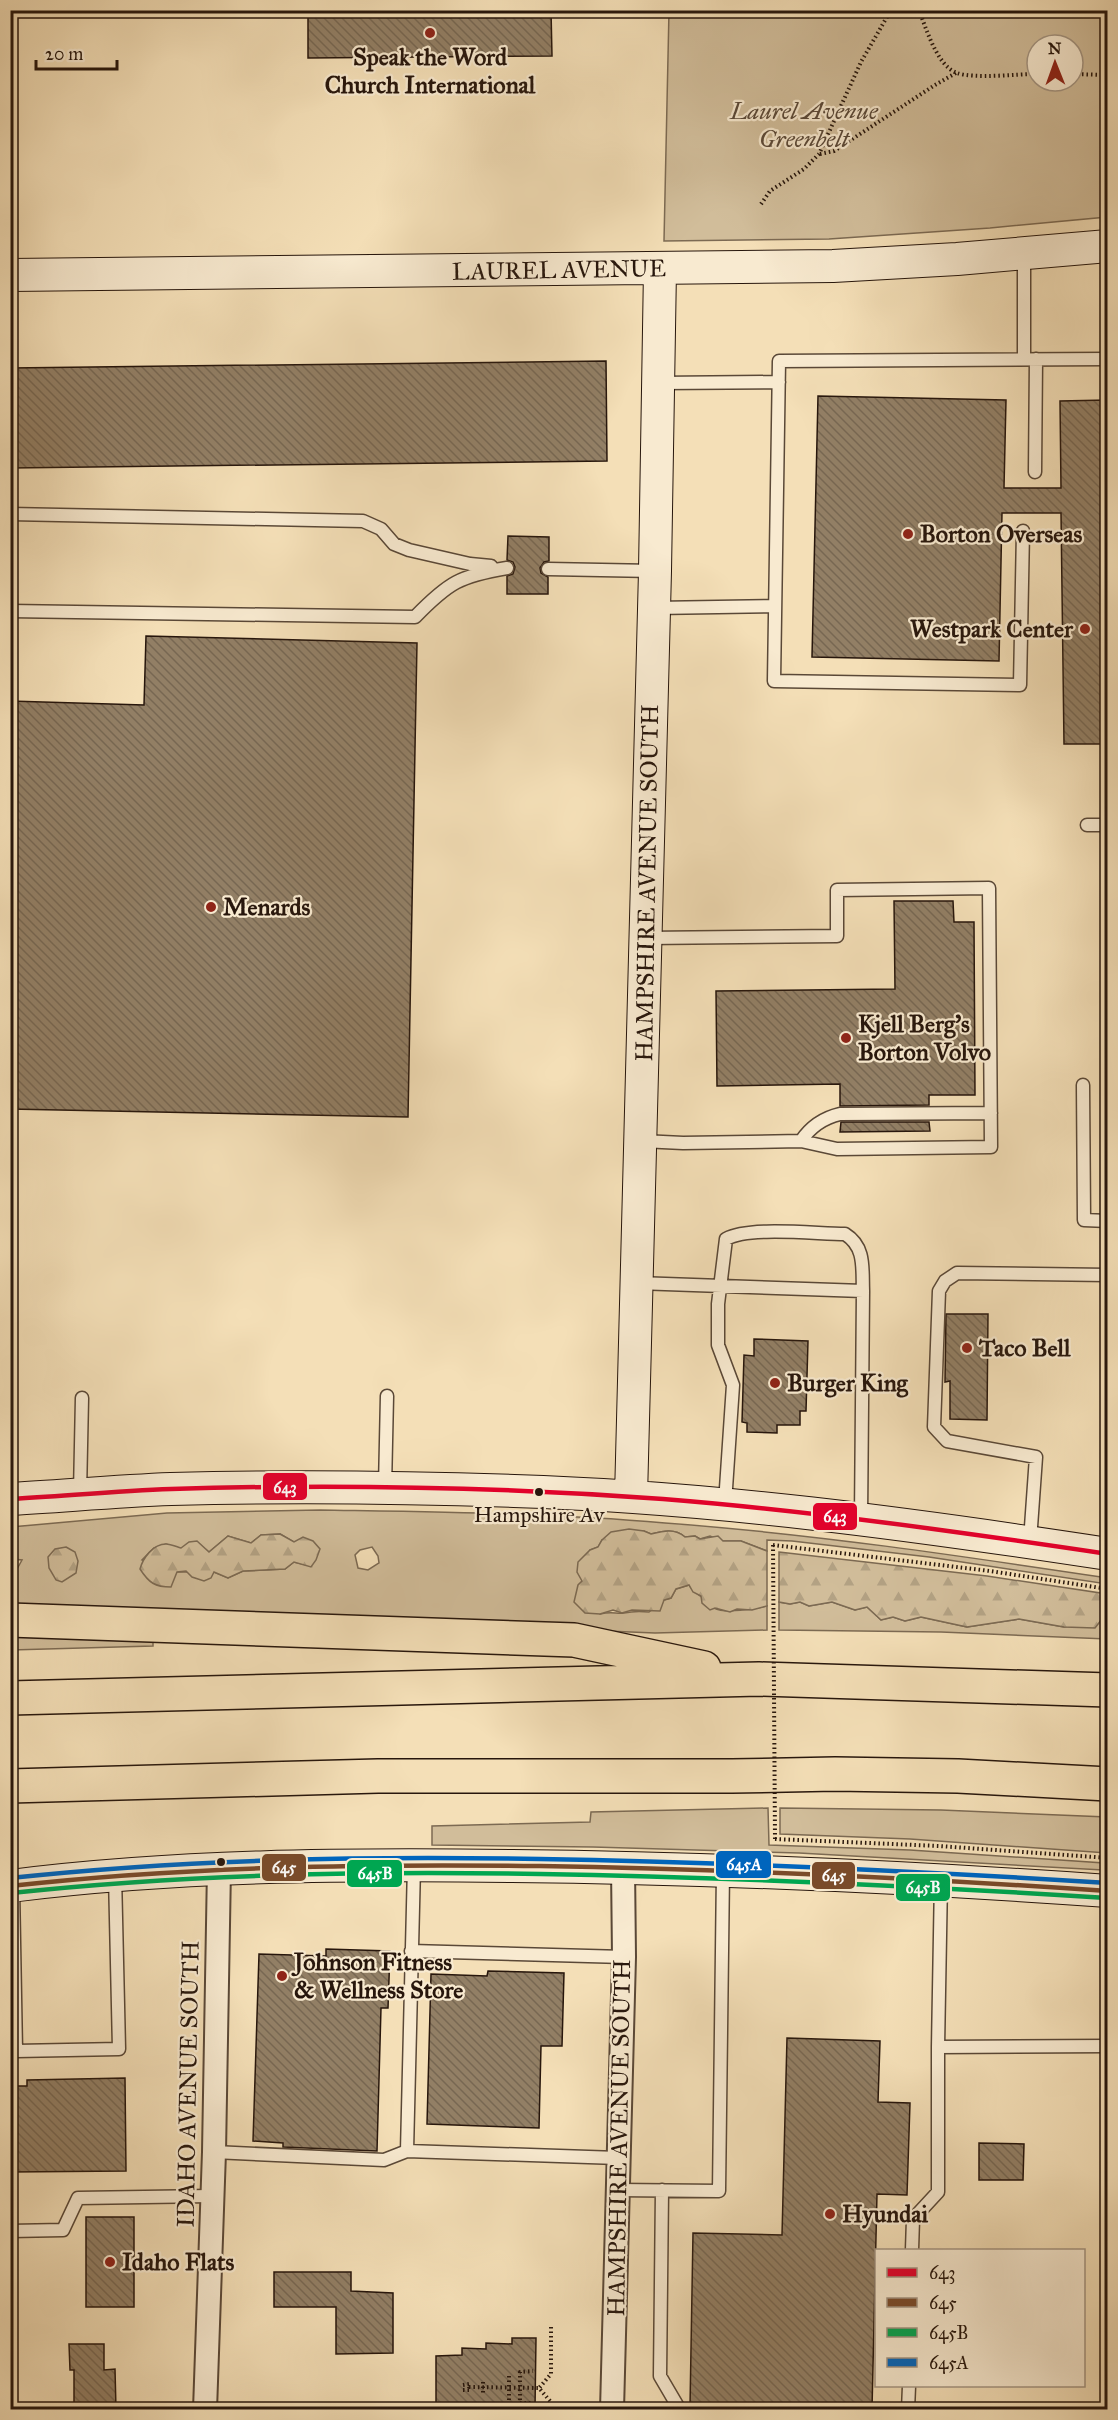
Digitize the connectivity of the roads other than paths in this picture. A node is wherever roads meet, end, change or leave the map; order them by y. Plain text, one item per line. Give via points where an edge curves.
1 (1107, 246) edge
2 (1024, 253) junction
3 (660, 269) junction
4 (10, 275) edge
5 (1030, 359) junction
6 (1107, 359) edge
7 (659, 382) junction
8 (779, 382) junction
9 (1035, 472) dead end
10 (10, 514) edge
11 (1023, 531) dead end
12 (549, 569) dead end
13 (655, 571) junction
14 (775, 606) junction
15 (654, 608) junction
16 (10, 611) edge
17 (1087, 825) dead end
18 (1107, 825) edge
19 (645, 938) junction
20 (1083, 1085) dead end
21 (991, 1113) junction
22 (641, 1141) junction
23 (801, 1141) junction
24 (1107, 1221) edge
25 (1107, 1275) edge
26 (637, 1283) junction
27 (719, 1286) junction
28 (863, 1291) junction
29 (387, 1396) dead end
30 (82, 1398) dead end
31 (385, 1488) junction
32 (80, 1493) junction
33 (631, 1497) junction
34 (10, 1498) edge
35 (725, 1505) junction
36 (861, 1520) junction
37 (1030, 1542) junction
38 (1107, 1554) edge
39 (10, 1620) edge
40 (759, 1679) junction
41 (1107, 1690) edge
42 (10, 1698) edge
43 (1107, 1784) edge
44 (10, 1786) edge
45 (414, 1865) junction
46 (623, 1867) junction
47 (219, 1868) junction
48 (723, 1870) junction
49 (115, 1874) junction
50 (941, 1879) junction
51 (12, 1886) edge
52 (1107, 1891) edge
53 (411, 1951) junction
54 (624, 1957) junction
55 (1107, 2046) edge
56 (938, 2047) junction
57 (407, 2151) junction
58 (214, 2152) junction
59 (618, 2158) junction
60 (617, 2190) junction
61 (663, 2190) junction
62 (212, 2196) junction
63 (10, 2231) edge
64 (912, 2249) edge
65 (909, 2387) edge
66 (205, 2409) edge
67 (612, 2409) edge
68 (677, 2409) edge
69 (908, 2409) edge

1 - 2 street, LAUREL AVENUE
2 - 3 street, LAUREL AVENUE via 833,266
2 - 5 lane
3 - 4 street, LAUREL AVENUE
3 - 7 street, HAMPSHIRE AVENUE SOUTH
5 - 6 lane
5 - 8 lane via 779,361
5 - 9 lane
7 - 8 lane
7 - 13 street, HAMPSHIRE AVENUE SOUTH
8 - 14 lane
10 - 16 lane via 363,521 409,550 507,568 470,574 440,591 415,617
11 - 14 lane via 1020,685 774,681
12 - 13 lane
13 - 15 street, HAMPSHIRE AVENUE SOUTH
14 - 15 lane
15 - 19 street, HAMPSHIRE AVENUE SOUTH
17 - 18 lane
19 - 21 lane via 837,936 837,890 989,888
19 - 22 street, HAMPSHIRE AVENUE SOUTH
20 - 24 lane via 1084,1220
21 - 23 lane via 840,1114 818,1123
21 - 23 lane via 991,1148 837,1149
22 - 23 lane
22 - 26 street, HAMPSHIRE AVENUE SOUTH
25 - 37 lane via 957,1273 939,1291 934,1427 947,1442 1036,1457
26 - 27 lane
26 - 33 street, HAMPSHIRE AVENUE SOUTH
27 - 28 lane
27 - 28 lane via 726,1239 734,1235 845,1234 860,1249
27 - 35 lane via 718,1345 733,1385
28 - 36 lane
29 - 31 lane
30 - 32 lane
31 - 32 street
31 - 33 street
32 - 34 street
33 - 35 street
35 - 36 street
36 - 37 street
37 - 38 street
39 - 40 highway via 574,1640
40 - 41 highway
40 - 42 highway
43 - 44 highway via 835,1774 378,1776
45 - 46 street
45 - 47 street
45 - 53 lane
46 - 48 street
46 - 54 street, HAMPSHIRE AVENUE SOUTH
47 - 49 street
47 - 58 street, IDAHO AVENUE SOUTH
48 - 50 street
48 - 61 lane via 719,2191
49 - 51 street
49 - 51 lane via 119,2049 16,2051
50 - 52 street
50 - 56 lane
53 - 54 lane
53 - 57 lane
54 - 59 street, HAMPSHIRE AVENUE SOUTH
55 - 56 lane
56 - 64 lane via 938,2192 913,2219
57 - 58 lane via 384,2160
57 - 59 lane
58 - 62 street, IDAHO AVENUE SOUTH
59 - 60 street, HAMPSHIRE AVENUE SOUTH
60 - 61 lane
60 - 67 street, HAMPSHIRE AVENUE SOUTH
61 - 68 lane via 660,2376
62 - 63 lane via 78,2198 63,2230
62 - 66 street, IDAHO AVENUE SOUTH
65 - 69 lane

